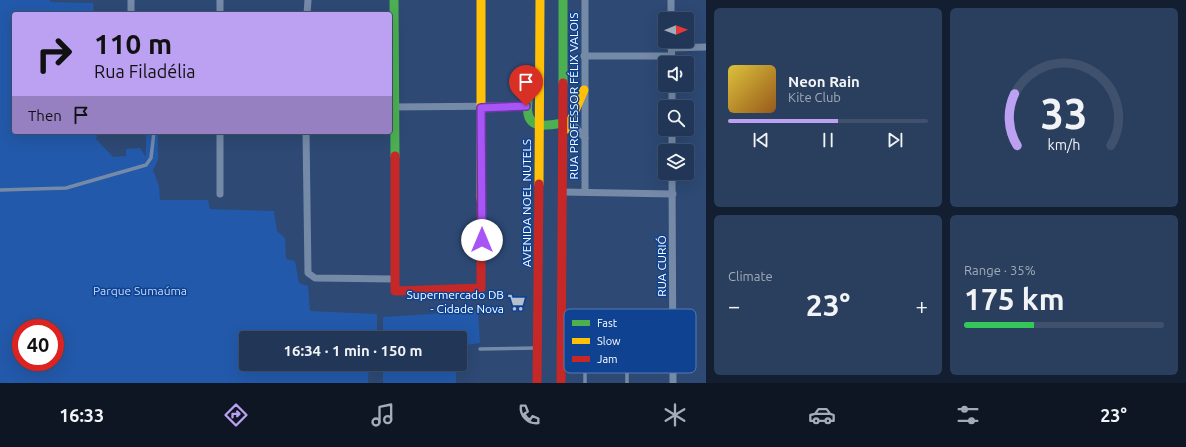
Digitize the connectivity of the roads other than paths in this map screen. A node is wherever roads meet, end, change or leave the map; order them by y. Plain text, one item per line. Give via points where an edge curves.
1 (131, 0) edge
2 (220, 0) edge
3 (308, 0) edge
4 (394, 0) edge
5 (481, 0) edge
6 (540, 0) edge
7 (563, 0) edge
8 (585, 0) edge
9 (671, 0) edge
10 (131, 12) edge
11 (220, 12) edge
12 (307, 12) edge
13 (671, 12) edge
14 (694, 46) edge
15 (706, 47) edge
16 (584, 56) junction
17 (658, 59) edge
18 (540, 60) junction
19 (584, 90) junction
20 (526, 106) junction
21 (392, 107) edge
22 (481, 108) junction
23 (566, 122) junction
24 (539, 125) junction
25 (154, 134) edge
26 (220, 134) edge
27 (306, 134) edge
28 (585, 138) junction
29 (672, 180) edge
30 (0, 190) edge
31 (585, 191) junction
32 (562, 192) junction
33 (220, 194) dead end
34 (672, 194) junction
35 (394, 279) junction
36 (673, 309) edge
37 (538, 348) junction
38 (480, 349) dead end
39 (673, 373) edge
40 (537, 383) edge
41 (561, 383) edge
42 (673, 383) edge

1 - 10 street
2 - 11 street
3 - 12 street
4 - 21 main road
5 - 22 main road
6 - 18 main road, AVENIDA NOEL NUTELS
7 - 23 main road
8 - 16 street, RUA PROFESSOR FÉLIX VALOIS
9 - 13 street
14 - 15 street
16 - 17 street
16 - 19 street, RUA PROFESSOR FÉLIX VALOIS
18 - 20 main road
18 - 24 main road, AVENIDA NOEL NUTELS
19 - 23 main road
19 - 28 street, RUA PROFESSOR FÉLIX VALOIS
20 - 22 street
20 - 24 main road via 531,119
21 - 22 street
21 - 35 main road
22 - 35 main road via 480,289 395,291
23 - 24 main road
23 - 28 street
23 - 32 main road via 562,140
24 - 37 main road, AVENIDA NOEL NUTELS
25 - 30 lane via 151,158 146,165 66,188
26 - 33 street
27 - 35 street via 308,273 315,278
28 - 31 street, RUA PROFESSOR FÉLIX VALOIS
29 - 34 street, RUA CURIÓ
31 - 32 street
31 - 34 street
32 - 41 main road
34 - 36 street, RUA CURIÓ
37 - 38 lane
37 - 40 main road, AVENIDA NOEL NUTELS
39 - 42 street, RUA CURIÓ

